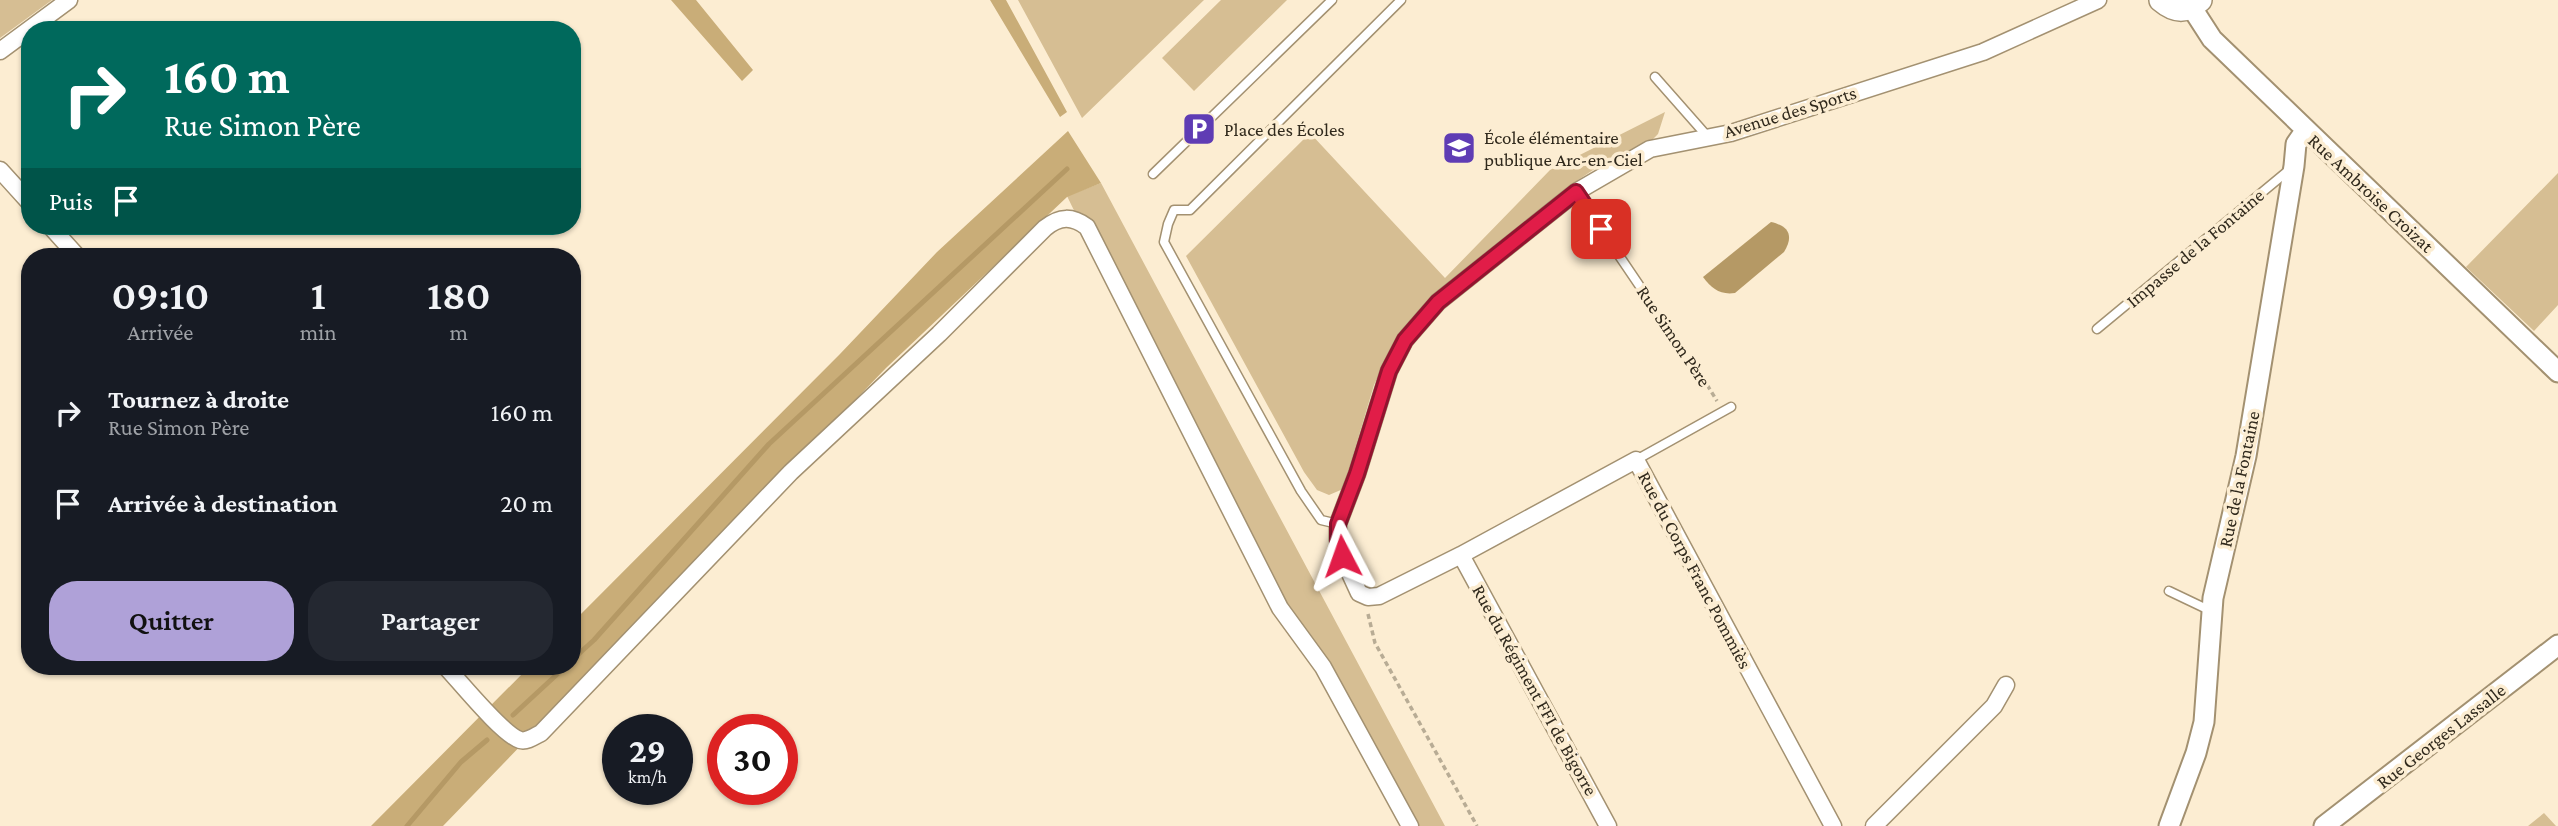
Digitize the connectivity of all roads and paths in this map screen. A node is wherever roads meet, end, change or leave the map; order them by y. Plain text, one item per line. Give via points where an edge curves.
1 (69, 0) edge
2 (1332, 0) edge
3 (1401, 0) edge
4 (2098, 0) edge
5 (2161, 0) edge
6 (2196, 4) edge
7 (41, 21) edge
8 (21, 35) edge
9 (0, 51) edge
10 (1655, 77) dead end
11 (2305, 131) junction
12 (1707, 136) junction
13 (2294, 166) junction
14 (0, 170) edge
15 (1153, 174) dead end
16 (1576, 192) junction
17 (21, 194) edge
18 (58, 235) edge
19 (70, 248) edge
20 (1639, 285) joint
21 (2097, 329) dead end
22 (2558, 372) edge
23 (1727, 410) joint
24 (1636, 460) junction
25 (1338, 524) junction
26 (1461, 555) junction
27 (2169, 591) dead end
28 (1374, 597) junction
29 (2211, 611) junction
30 (2558, 645) edge
31 (453, 675) edge
32 (2006, 685) dead end
33 (1410, 826) edge
34 (1477, 826) edge
35 (1608, 826) edge
36 (1833, 826) edge
37 (1874, 826) edge
38 (2169, 826) edge
39 (2324, 826) edge

1 - 7 street
2 - 15 lane
3 - 25 lane via 1190,210 1174,210 1164,242 1301,491 1321,520
4 - 12 street, Avenue des Sports via 1983,52 1731,133
5 - 6 main road via 2182,10
6 - 11 street, Rue Ambroise Croizat via 2212,39
8 - 9 street
10 - 12 lane
11 - 13 street, Rue de la Fontaine via 2296,144
11 - 22 street, Rue Ambroise Croizat
12 - 16 street, Avenue des Sports via 1650,149
13 - 21 lane, Impasse de la Fontaine
13 - 29 street, Rue de la Fontaine via 2246,456
14 - 17 street
16 - 20 lane, Rue Simon Père
16 - 25 street, Avenue des Sports via 1438,302 1405,340 1389,371
18 - 19 street
20 - 23 path, Rue Simon Père
23 - 24 lane
24 - 26 street, Rue du Corps Franc Pommiès
24 - 36 street, Rue du Corps Franc Pommiès
25 - 28 street, Avenue des Sports via 1342,556 1359,593
26 - 28 street, Rue du Corps Franc Pommiès
26 - 35 street, Rue du Régiment FFI de Bigorre
27 - 29 lane
28 - 34 path via 1368,621 1375,643
29 - 38 street, Rue de la Fontaine via 2204,722
30 - 39 street, Rue Georges Lassalle
31 - 33 street via 520,740 541,733 791,472 1045,228 1062,218 1076,219 1087,228 1280,608 1323,667
32 - 37 street via 1994,706

